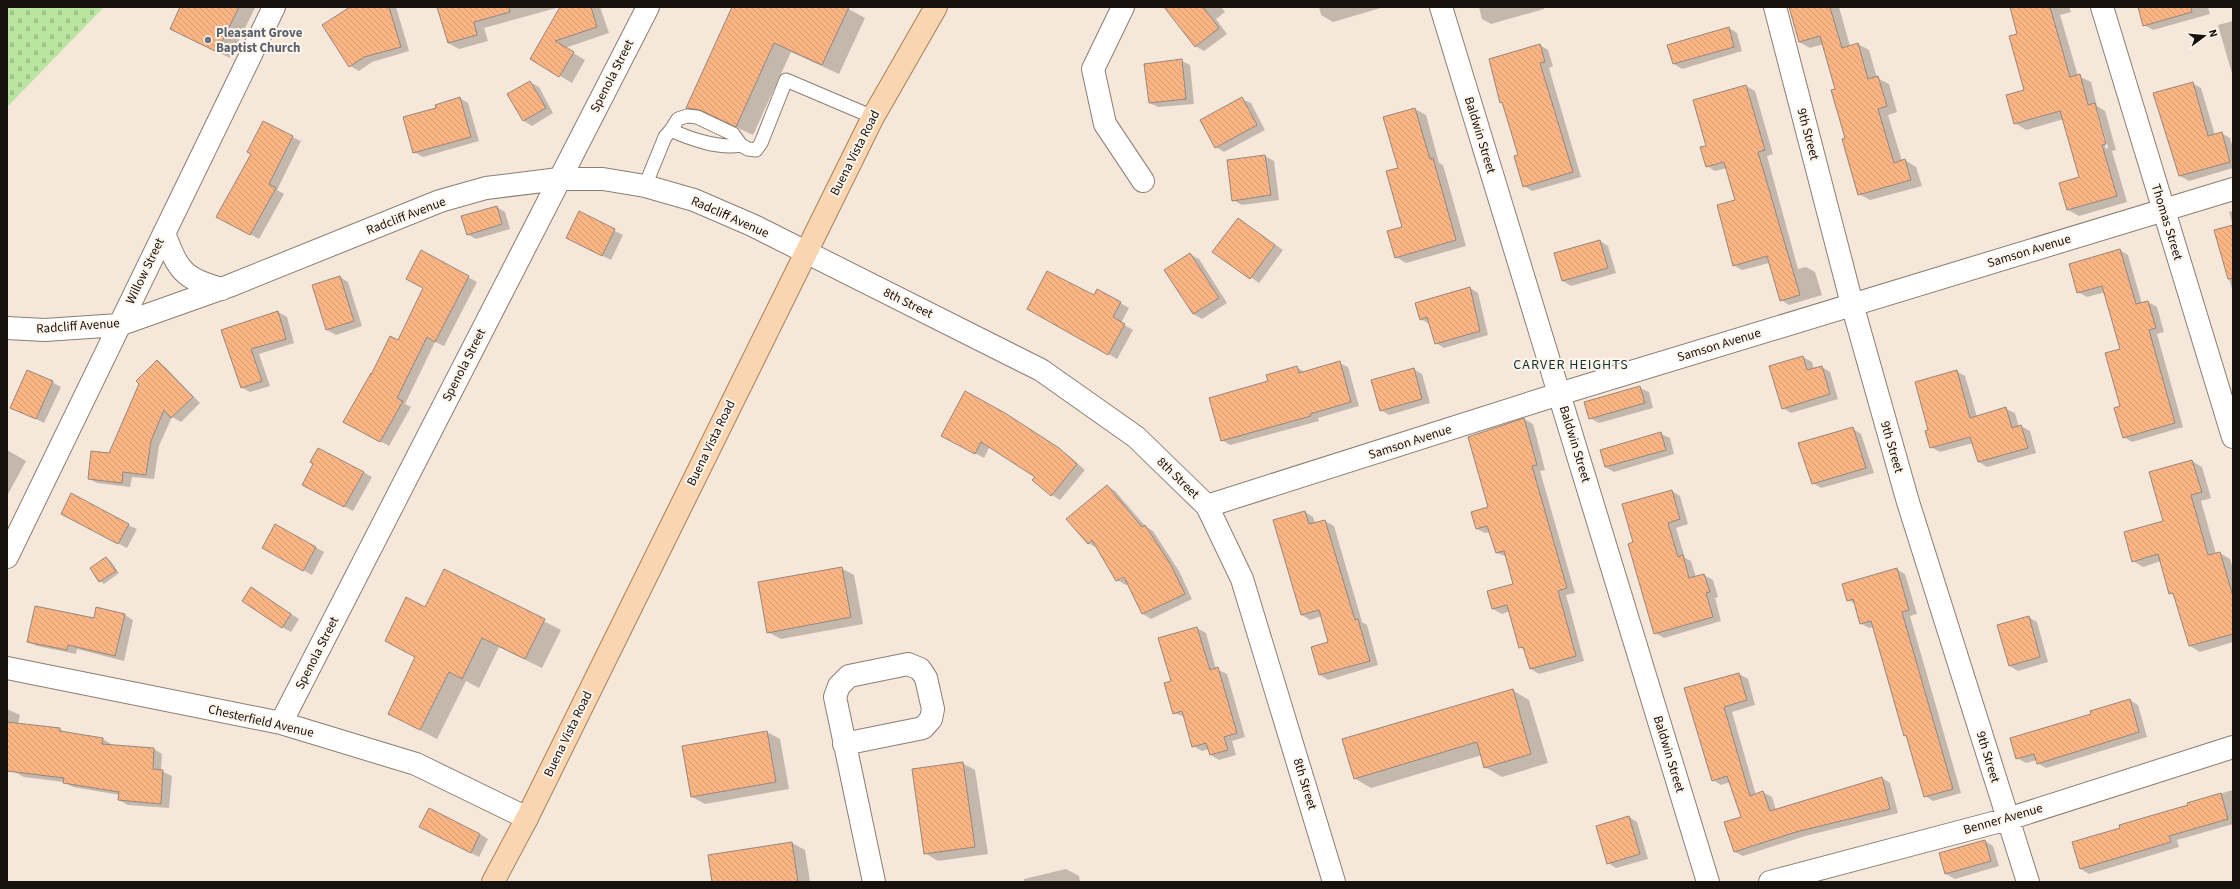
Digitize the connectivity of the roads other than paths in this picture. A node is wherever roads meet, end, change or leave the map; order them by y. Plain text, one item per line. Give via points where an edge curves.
1 (274, 7) edge
2 (648, 7) edge
3 (936, 7) edge
4 (1123, 7) edge
5 (1441, 7) edge
6 (1774, 7) edge
7 (2102, 7) edge
8 (873, 117) junction
9 (671, 130) junction
10 (740, 145) junction
11 (559, 179) junction
12 (1143, 181) dead end
13 (645, 186) junction
14 (2233, 189) edge
15 (2164, 210) junction
16 (164, 233) junction
17 (805, 253) junction
18 (222, 289) junction
19 (1852, 304) junction
20 (119, 325) junction
21 (7, 328) edge
22 (1559, 394) junction
23 (2233, 437) edge
24 (1207, 506) junction
25 (7, 557) edge
26 (7, 668) edge
27 (281, 723) junction
28 (844, 744) junction
29 (2233, 747) edge
30 (527, 818) junction
31 (2008, 819) junction
32 (493, 882) edge
33 (874, 882) edge
34 (1334, 882) edge
35 (1708, 882) edge
36 (1770, 882) edge
37 (2028, 882) edge

1 - 16 street, Willow Street
2 - 11 street, Spenola Street
3 - 8 main road, Buena Vista Road
4 - 12 street via 1093,69 1105,124
5 - 22 street, Baldwin Street
6 - 19 street, 9th Street
7 - 15 street, Thomas Street
8 - 10 lane via 786,80 761,143 756,150
8 - 17 main road, Buena Vista Road
9 - 10 lane via 683,136 730,147
9 - 10 lane via 678,119 687,116 697,117 732,134
9 - 13 lane via 665,137
11 - 13 street, Radcliff Avenue via 602,179
11 - 18 street, Radcliff Avenue via 486,188 440,201
11 - 27 street, Spenola Street
13 - 17 street, Radcliff Avenue via 694,200 752,225
14 - 15 street, Samson Avenue
15 - 19 street, Samson Avenue
15 - 23 street, Thomas Street
16 - 18 street via 173,258 185,274 199,283
16 - 20 street, Willow Street
17 - 24 street, 8th Street via 1041,370 1136,437
17 - 30 main road, Buena Vista Road
18 - 20 street, Radcliff Avenue
19 - 22 street, Samson Avenue
19 - 31 street, 9th Street via 1908,502
20 - 21 street, Radcliff Avenue via 45,330
20 - 25 street, Willow Street
22 - 24 street, Samson Avenue
22 - 35 street, Baldwin Street
24 - 34 street, 8th Street via 1242,579
26 - 27 street, Chesterfield Avenue
27 - 30 street, Chesterfield Avenue via 416,764
28 - 28 street via 835,697 839,686 849,676 908,664 920,669 926,678 933,709 931,719 923,728
28 - 33 street
29 - 31 street, Benner Avenue
30 - 32 main road, Buena Vista Road
31 - 36 street, Benner Avenue
31 - 37 street, 9th Street

